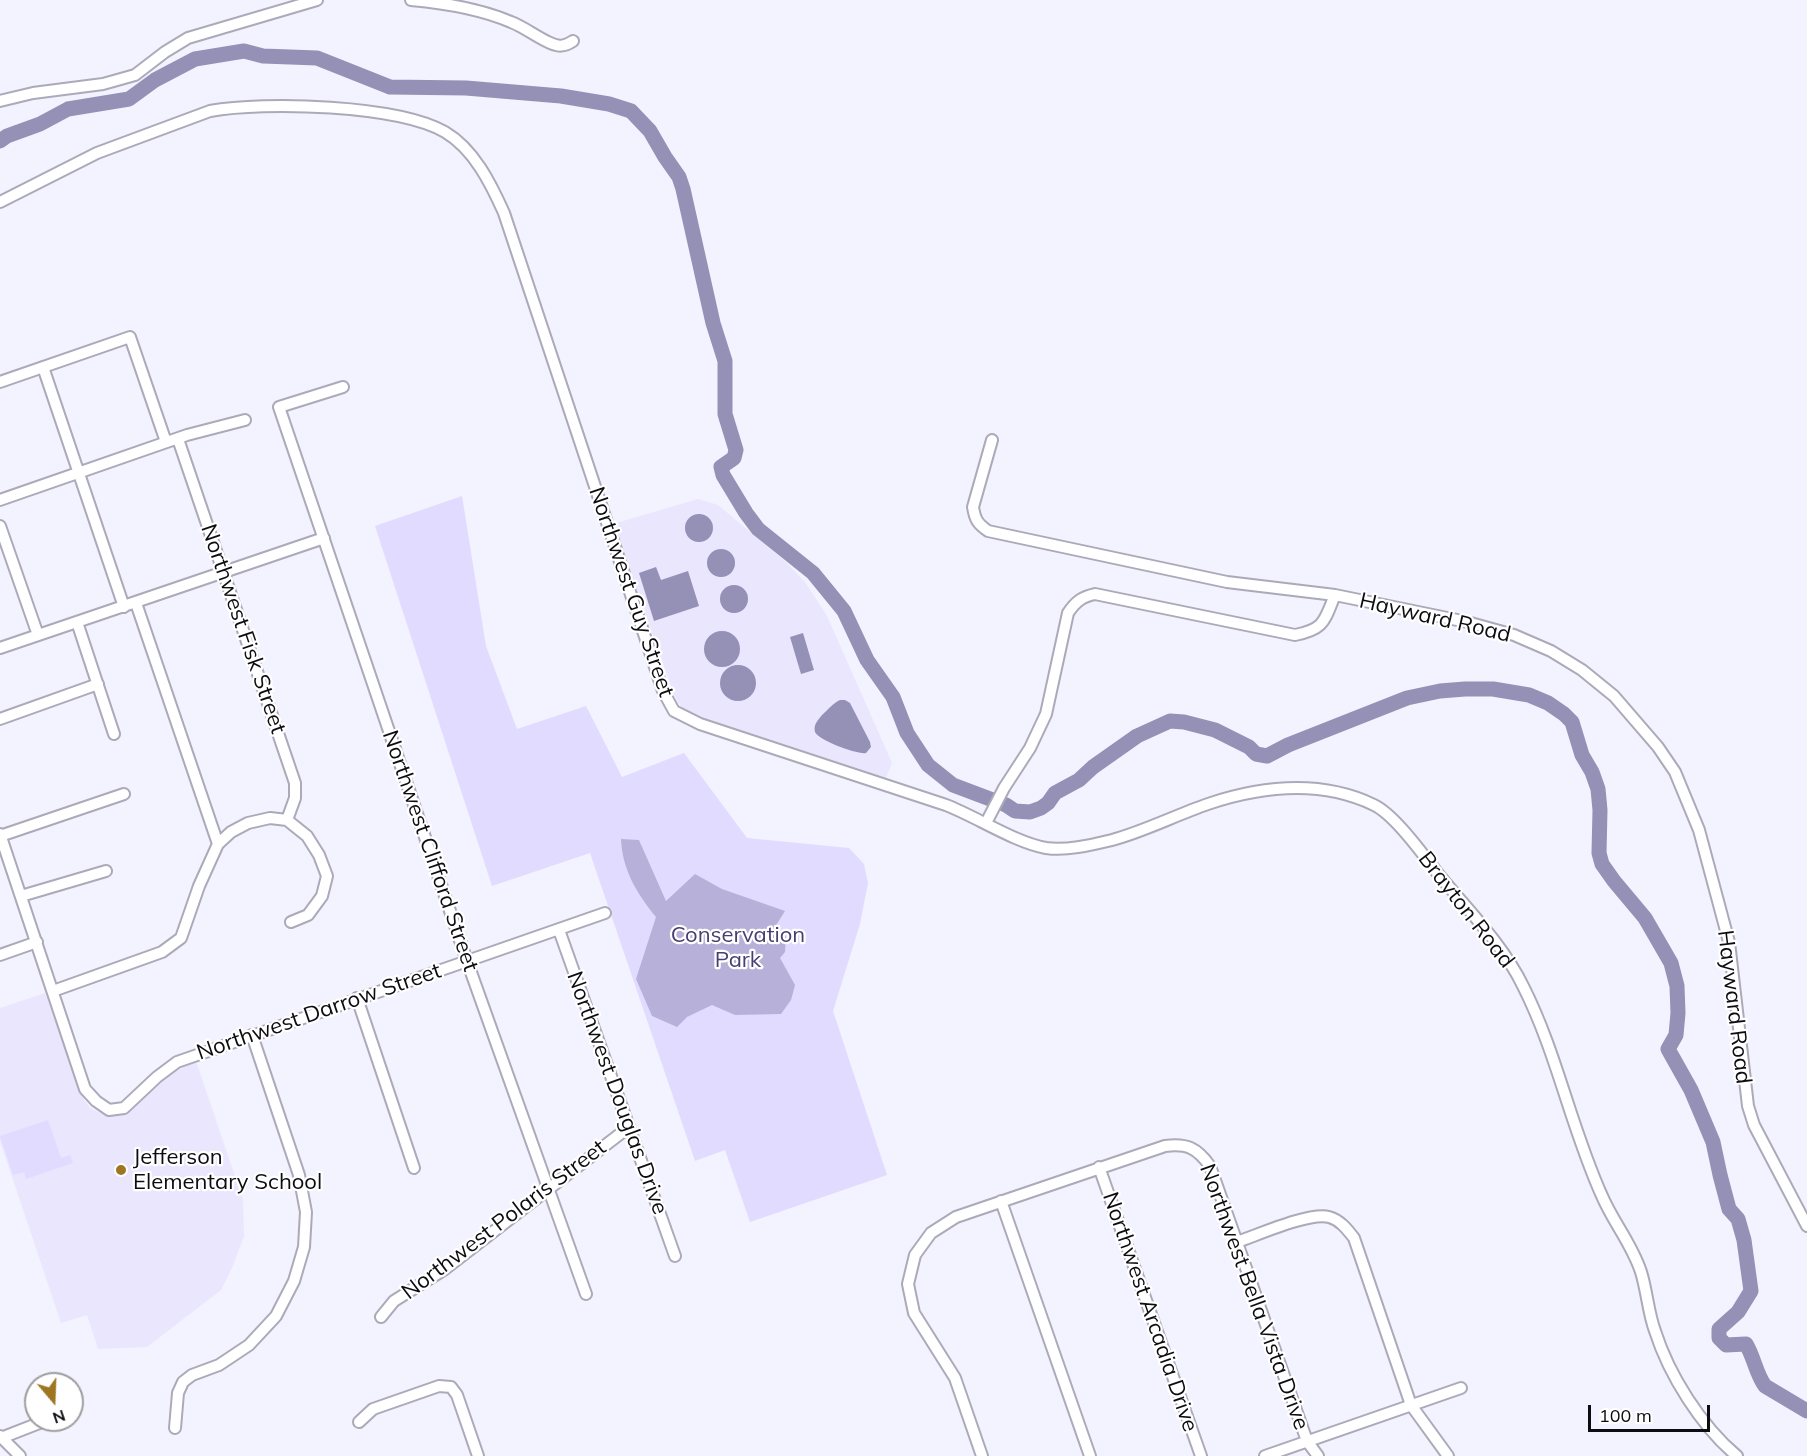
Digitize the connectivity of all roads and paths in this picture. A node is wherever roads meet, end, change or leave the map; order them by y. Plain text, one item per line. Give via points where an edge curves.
1 (316, 0) edge
2 (411, 0) edge
3 (573, 41) dead end
4 (0, 101) edge
5 (0, 202) edge
6 (43, 367) junction
7 (0, 382) edge
8 (344, 387) dead end
9 (245, 420) dead end
10 (178, 439) junction
11 (992, 440) dead end
12 (166, 442) junction
13 (78, 472) junction
14 (0, 500) edge
15 (0, 526) edge
16 (324, 538) junction
17 (224, 573) junction
18 (1335, 595) junction
19 (136, 603) junction
20 (124, 607) junction
21 (76, 622) junction
22 (38, 635) junction
23 (0, 648) edge
24 (98, 684) junction
25 (0, 719) edge
26 (114, 734) dead end
27 (124, 794) dead end
28 (988, 818) junction
29 (287, 820) junction
30 (0, 836) edge
31 (218, 844) junction
32 (106, 871) dead end
33 (21, 896) junction
34 (605, 913) dead end
35 (291, 922) dead end
36 (559, 930) junction
37 (37, 942) junction
38 (0, 955) edge
39 (467, 961) junction
40 (53, 991) junction
41 (357, 998) junction
42 (252, 1035) junction
43 (629, 1127) junction
44 (1099, 1167) junction
45 (414, 1168) dead end
46 (550, 1189) junction
47 (1001, 1201) junction
48 (1807, 1226) edge
49 (1237, 1242) junction
50 (675, 1256) dead end
51 (586, 1294) dead end
52 (381, 1317) dead end
53 (1461, 1388) dead end
54 (1411, 1405) junction
55 (359, 1422) dead end
56 (24, 1428) edge
57 (175, 1428) dead end
58 (1, 1437) edge
59 (1307, 1441) junction
60 (20, 1456) edge
61 (478, 1456) edge
62 (982, 1456) edge
63 (1090, 1456) edge
64 (1201, 1456) edge
65 (1265, 1456) edge
66 (1318, 1456) edge
67 (1448, 1456) edge
68 (1737, 1456) edge

1 - 4 street via 188,38 135,75
2 - 3 street via 500,17 558,46
5 - 28 street, Northwest Guy Street via 97,153 210,111 242,106 348,109 425,122 446,133 477,164 504,213 663,691 674,711 700,724
6 - 7 street
6 - 12 street via 130,337
6 - 13 street
8 - 16 street, Northwest Clifford Street via 279,407
9 - 10 street
10 - 12 street
10 - 17 street, Northwest Fisk Street
11 - 18 street via 973,507 974,518 988,531 1227,582
12 - 13 street
13 - 14 street
13 - 20 street
15 - 22 street
16 - 17 street
16 - 39 street, Northwest Clifford Street
17 - 19 street
17 - 29 street, Northwest Fisk Street via 295,783 295,798
18 - 28 street, Hayward Road via 1323,623 1311,632 1295,635 1095,594 1084,596 1068,613 1046,714
18 - 48 street, Hayward Road via 1467,622 1514,635 1551,651 1614,696 1658,747 1675,772 1700,830 1730,942 1748,1106
19 - 20 street
19 - 31 street
20 - 21 street
21 - 22 street
21 - 24 street
22 - 23 street
24 - 25 street
24 - 26 street
27 - 30 street
28 - 68 street, Brayton Road via 1022,839 1047,848 1086,847 1209,804 1290,787 1321,789 1377,806 1401,829 1505,955 1523,986 1602,1197 1641,1271 1654,1330 1670,1367 1697,1411
29 - 31 street via 270,818 248,823
29 - 35 street via 307,836 327,876 322,896 308,915
30 - 33 street
31 - 40 street via 181,938 162,952
32 - 33 street
33 - 37 street
34 - 36 street, Northwest Darrow Street
36 - 39 street, Northwest Darrow Street
36 - 43 street, Northwest Douglas Drive
37 - 38 street
37 - 40 street
39 - 41 street, Northwest Darrow Street
39 - 46 street, Northwest Clifford Street
40 - 42 street, Northwest Darrow Street via 85,1089 109,1110 124,1108 177,1062
41 - 42 street, Northwest Darrow Street
41 - 45 street
42 - 57 street via 299,1175 306,1212 304,1247 294,1281 276,1316 249,1345 183,1382 178,1393
43 - 46 street, Northwest Polaris Street
43 - 50 street, Northwest Douglas Drive
44 - 47 street
44 - 49 street, Northwest Bella Vista Drive via 1165,1146 1184,1145 1200,1153 1210,1166
44 - 64 street, Northwest Arcadia Drive
46 - 51 street, Northwest Clifford Street
46 - 52 street, Northwest Polaris Street via 445,1269 394,1301
47 - 62 street via 956,1217 931,1233 915,1255 908,1284 914,1313 955,1378
47 - 63 street
49 - 54 street via 1309,1218 1328,1217 1343,1225 1354,1238
49 - 59 street, Northwest Bella Vista Drive
53 - 54 street
54 - 59 street
54 - 67 street
55 - 61 street via 373,1409 439,1386 451,1387
56 - 58 street
58 - 60 street
59 - 65 street
59 - 66 street, Northwest Bella Vista Drive

